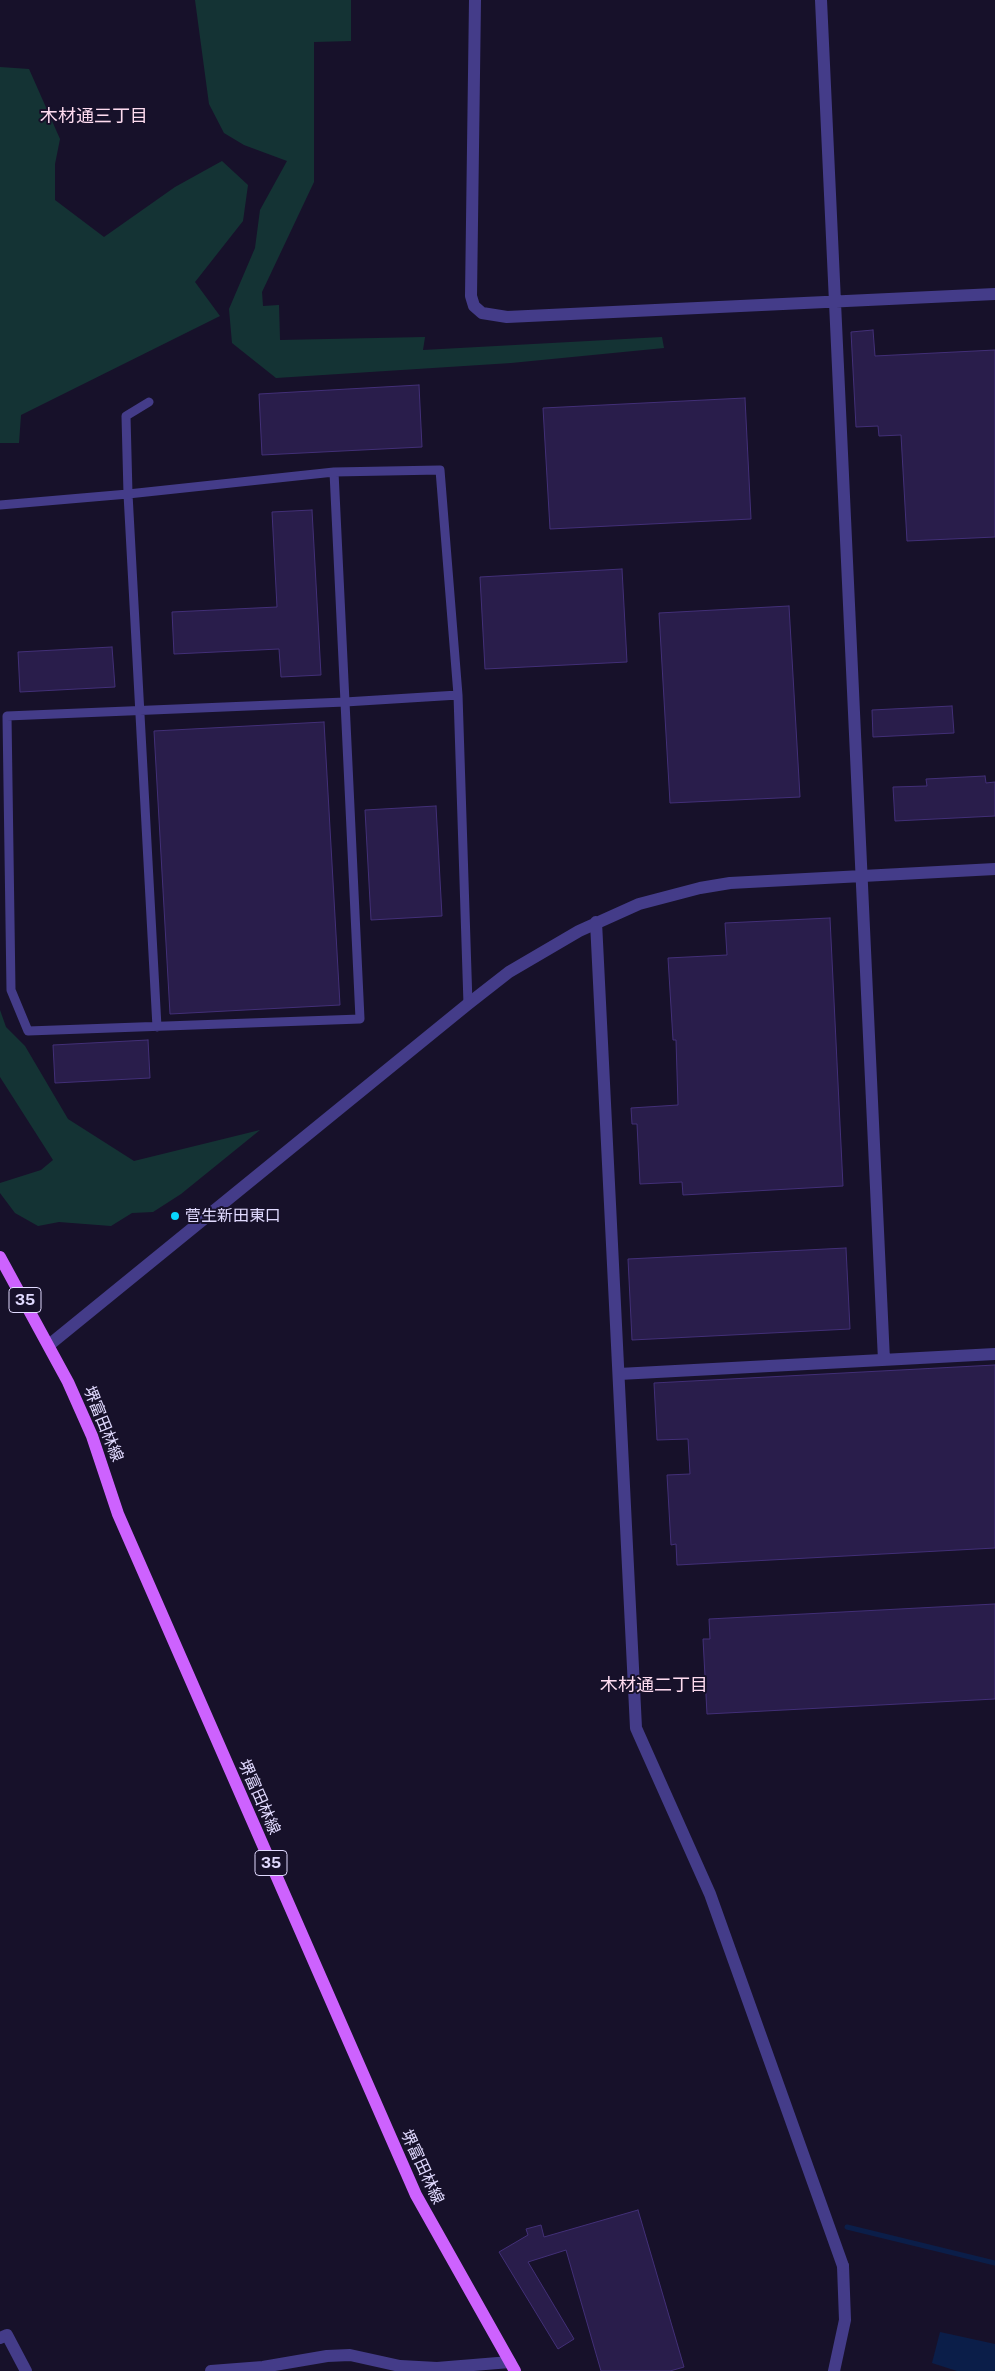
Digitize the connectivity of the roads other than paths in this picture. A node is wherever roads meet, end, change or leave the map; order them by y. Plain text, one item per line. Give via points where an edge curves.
1 (475, 0) edge
2 (821, 0) edge
3 (995, 294) edge
4 (835, 302) junction
5 (149, 402) dead end
6 (334, 472) junction
7 (128, 494) junction
8 (0, 505) edge
9 (458, 695) junction
10 (345, 702) junction
11 (140, 711) junction
12 (995, 869) edge
13 (861, 875) junction
14 (596, 922) junction
15 (468, 1004) junction
16 (157, 1026) junction
17 (0, 1257) edge
18 (49, 1345) junction
19 (995, 1354) edge
20 (884, 1360) junction
21 (619, 1374) junction
22 (0, 2338) edge
23 (512, 2366) edge
24 (26, 2371) edge
25 (211, 2371) edge
26 (834, 2371) edge

1 - 4 street via 471,291 474,306 482,313 507,317
2 - 4 street
3 - 4 street
4 - 13 street
5 - 7 lane via 126,416
6 - 7 lane
6 - 9 lane via 440,470
6 - 10 lane
7 - 8 lane
7 - 11 lane
9 - 10 lane
9 - 15 lane
10 - 11 lane
10 - 16 lane via 360,1019
11 - 16 lane
11 - 16 lane via 7,716 11,990 28,1031
12 - 13 street
13 - 14 street via 758,880 700,888 639,904
13 - 20 street
14 - 15 street via 543,950
14 - 21 street
15 - 18 street
17 - 18 main road, 堺富田林線 / 35
18 - 23 main road, 堺富田林線 / 35 via 92,1436 118,1514 403,2166 434,2229
19 - 20 street
20 - 21 street
21 - 26 street via 636,1728 710,1894 843,2266 845,2320
22 - 24 street via 7,2335
23 - 25 street via 400,2366 350,2355 263,2368

